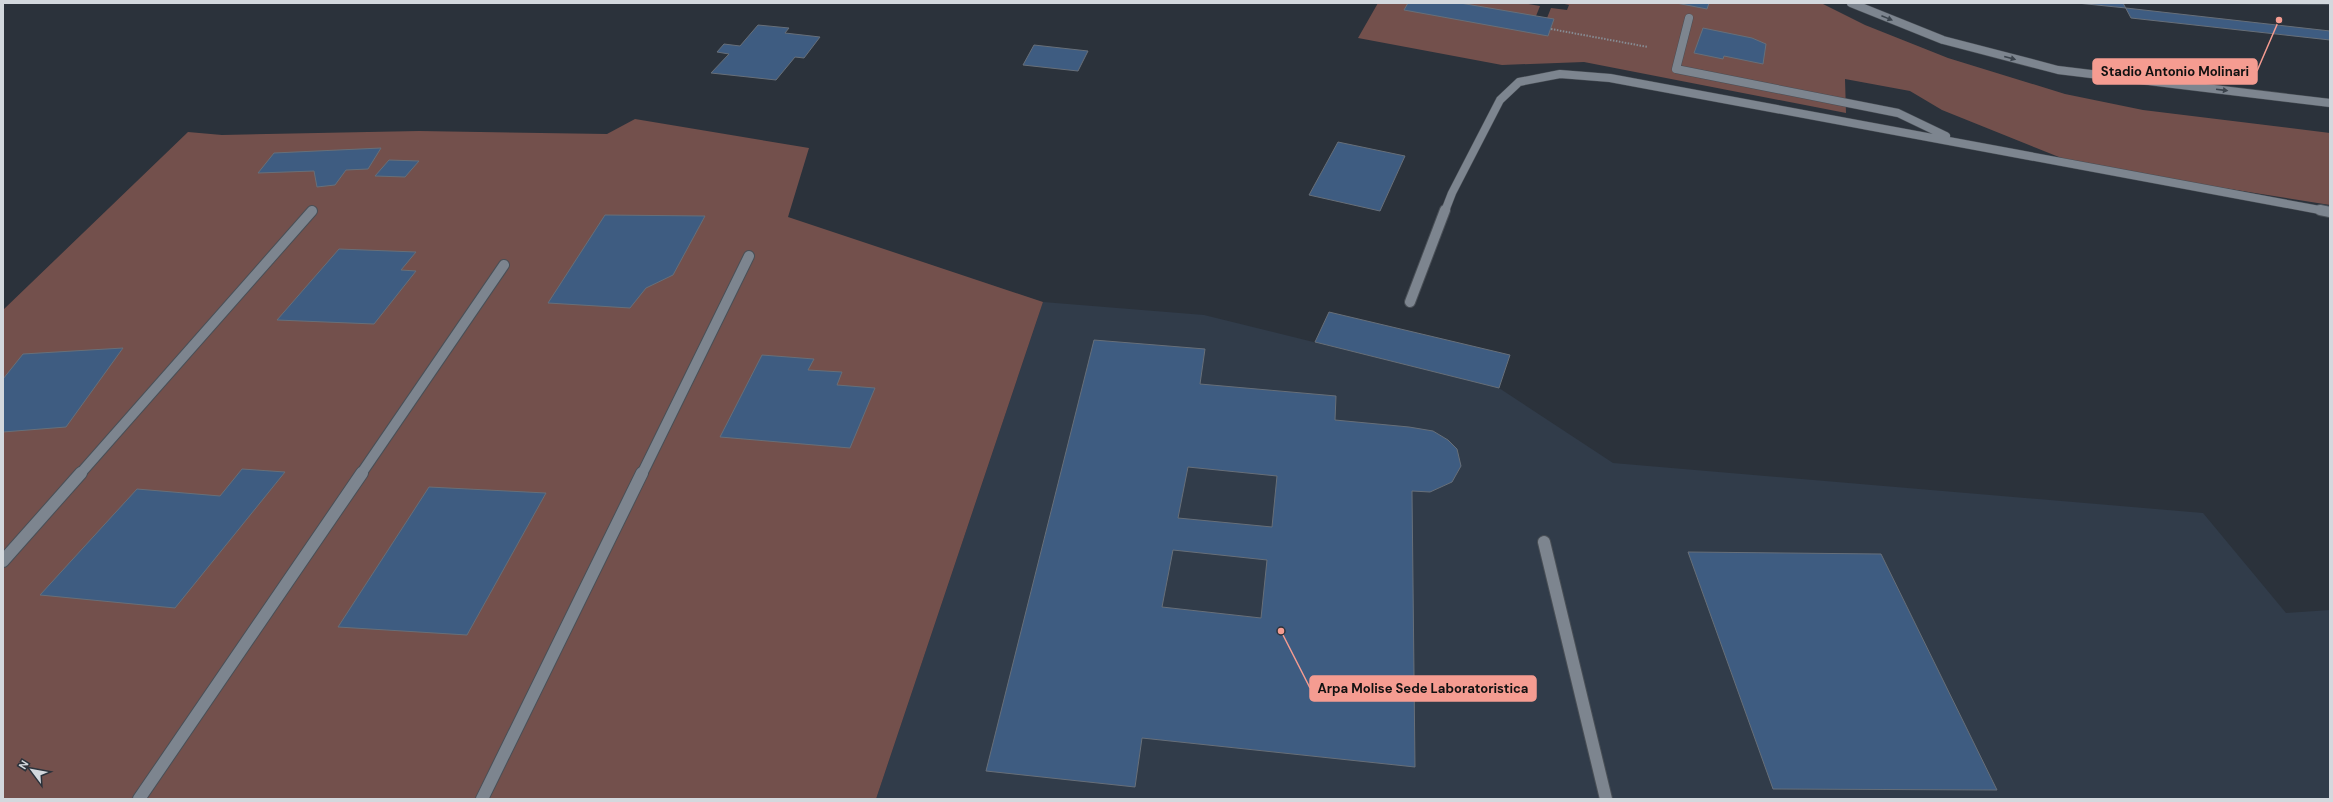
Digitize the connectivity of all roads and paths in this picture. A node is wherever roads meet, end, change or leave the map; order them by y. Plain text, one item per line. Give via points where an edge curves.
1 (1851, 3) edge
2 (1689, 18) dead end
3 (1551, 29) dead end
4 (1680, 52) junction
5 (2330, 103) edge
6 (1956, 142) junction
7 (312, 211) dead end
8 (2330, 212) edge
9 (749, 256) dead end
10 (504, 265) dead end
11 (1410, 302) dead end
12 (1544, 542) dead end
13 (3, 561) edge
14 (139, 799) edge
15 (482, 799) edge
16 (1606, 799) edge

1 -> 5 street via 1943,40 2058,70
2 - 4 street
3 - 4 path
4 - 6 street via 1676,69 1898,113
6 - 8 street
6 - 11 street via 1610,78 1560,74 1519,82 1500,100 1452,193
7 - 13 street
9 - 15 street
10 - 14 street
12 - 16 street

